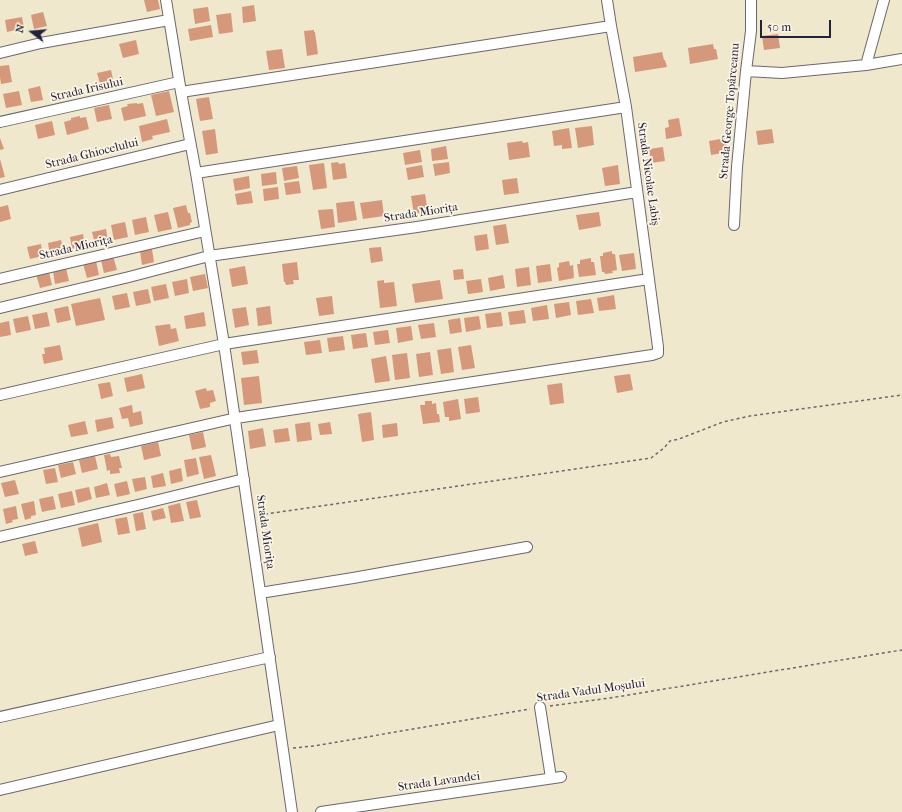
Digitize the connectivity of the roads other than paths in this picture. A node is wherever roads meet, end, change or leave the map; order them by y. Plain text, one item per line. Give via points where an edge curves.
1 (168, 0) edge
2 (607, 0) edge
3 (751, 0) edge
4 (884, 0) edge
5 (169, 20) junction
6 (611, 26) junction
7 (0, 53) edge
8 (902, 59) edge
9 (866, 65) junction
10 (746, 72) junction
11 (180, 87) junction
12 (626, 107) junction
13 (0, 122) edge
14 (190, 144) junction
15 (196, 173) junction
16 (0, 190) edge
17 (637, 192) junction
18 (734, 225) dead end
19 (205, 231) junction
20 (209, 256) junction
21 (0, 279) edge
22 (649, 279) junction
23 (0, 308) edge
24 (224, 344) junction
25 (0, 395) edge
26 (236, 418) junction
27 (0, 472) edge
28 (244, 479) junction
29 (0, 537) edge
30 (527, 547) dead end
31 (260, 593) junction
32 (270, 657) junction
33 (540, 708) road end
34 (0, 717) edge
35 (280, 725) junction
36 (0, 790) edge
37 (292, 812) edge
38 (321, 812) edge

1 - 5 street, Strada Miorița
2 - 6 street, Strada Nicolae Labiș
3 - 10 street, Strada George Topârceanu via 751,31
4 - 9 street
5 - 7 street
5 - 11 street, Strada Miorița
6 - 11 street, Strada Irisului
6 - 12 street, Strada Nicolae Labiș
8 - 9 street
9 - 10 street via 782,73
10 - 18 street, Strada George Topârceanu
11 - 13 street, Strada Irisului
11 - 14 street, Strada Miorița
12 - 15 street
12 - 17 street, Strada Nicolae Labiș
14 - 15 street, Strada Miorița
14 - 16 street, Strada Ghiocelului
15 - 19 street, Strada Miorița
17 - 20 street, Strada Miorița via 417,227
17 - 22 street, Strada Nicolae Labiș
19 - 20 street, Strada Miorița
19 - 21 street, Strada Miorița
20 - 23 street, Strada Miorița
20 - 24 street, Strada Miorița
22 - 24 street
22 - 26 street, Strada Nicolae Labiș via 658,353
24 - 25 street
24 - 26 street, Strada Miorița
26 - 27 street
26 - 28 street, Strada Miorița
28 - 29 street
28 - 31 street, Strada Miorița
30 - 31 street
31 - 32 street, Strada Miorița
32 - 34 street
32 - 35 street, Strada Miorița
33 - 38 street, Strada Lavandei via 556,777
35 - 36 street
35 - 37 street, Strada Miorița

